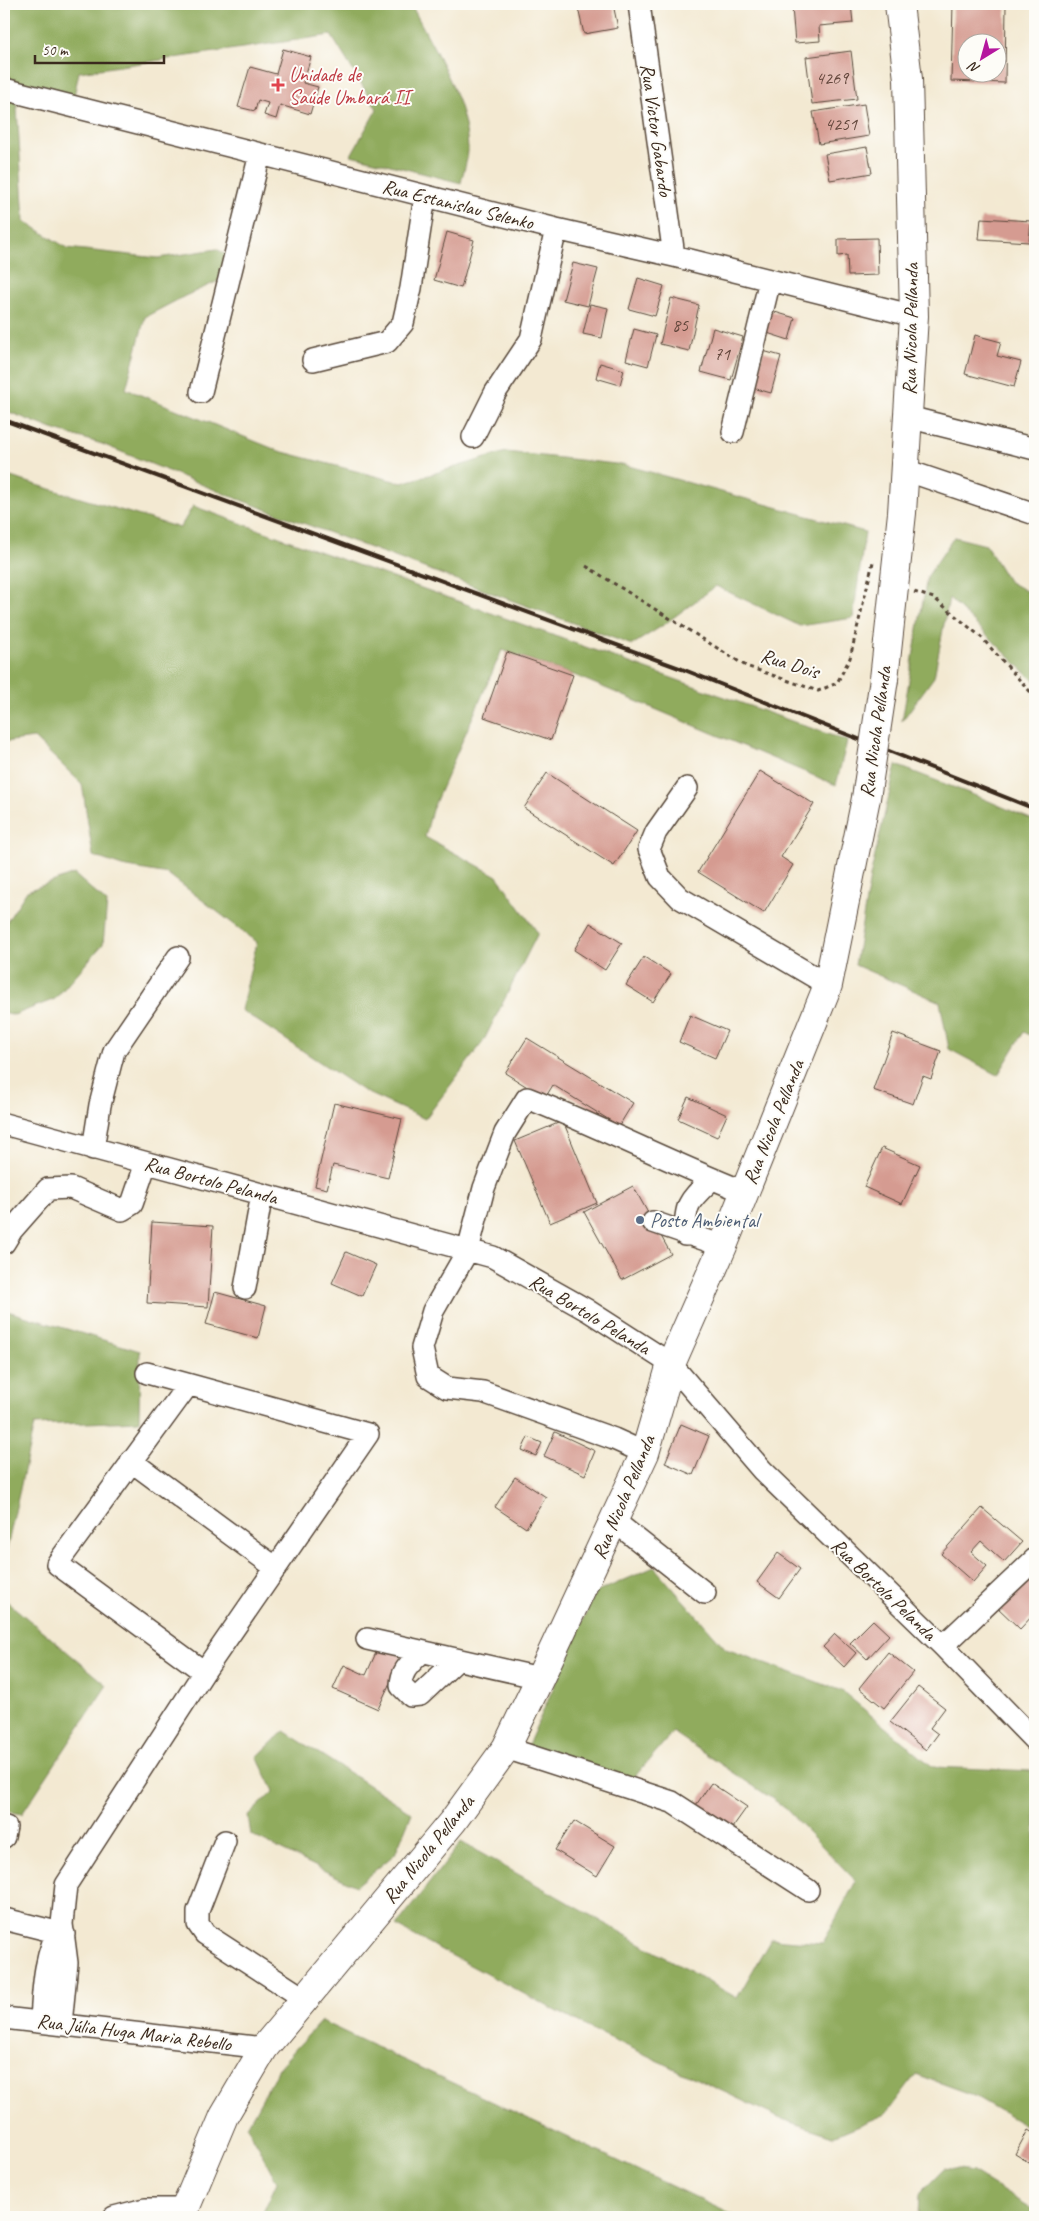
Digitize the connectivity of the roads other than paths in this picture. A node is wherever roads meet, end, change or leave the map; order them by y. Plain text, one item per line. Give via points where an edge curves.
1 (639, 4) edge
2 (899, 4) edge
3 (4, 89) edge
4 (260, 154) junction
5 (425, 196) junction
6 (556, 229) junction
7 (674, 256) junction
8 (770, 280) junction
9 (914, 316) junction
10 (313, 360) dead end
11 (201, 392) dead end
12 (908, 417) junction
13 (733, 432) dead end
14 (472, 437) dead end
15 (1035, 449) edge
16 (905, 470) junction
17 (1035, 514) edge
18 (687, 788) dead end
19 (178, 956) dead end
20 (828, 986) junction
21 (4, 1124) edge
22 (93, 1148) junction
23 (146, 1163) junction
24 (712, 1179) junction
25 (744, 1192) junction
26 (262, 1194) junction
27 (653, 1222) dead end
28 (685, 1235) junction
29 (4, 1243) edge
30 (723, 1246) junction
31 (468, 1250) junction
32 (245, 1288) dead end
33 (671, 1364) junction
34 (147, 1373) dead end
35 (188, 1384) junction
36 (645, 1453) junction
37 (131, 1461) junction
38 (614, 1521) junction
39 (1035, 1559) edge
40 (276, 1568) junction
41 (705, 1593) dead end
42 (367, 1639) dead end
43 (943, 1646) junction
44 (422, 1652) junction
45 (456, 1661) junction
46 (204, 1672) junction
47 (540, 1678) junction
48 (1035, 1741) edge
49 (506, 1748) junction
50 (225, 1841) dead end
51 (808, 1890) dead end
52 (4, 1919) edge
53 (61, 1930) junction
54 (305, 1999) junction
55 (4, 2018) edge
56 (51, 2023) junction
57 (264, 2048) junction
58 (184, 2213) edge
59 (134, 2214) edge
60 (114, 2217) edge

1 - 7 street, Rua Victor Gabardo
2 - 9 main road, Rua Nicola Pellanda via 908,79
3 - 4 street, Rua Estanislau Selenko
4 - 5 street, Rua Estanislau Selenko
4 - 11 street
5 - 6 street, Rua Estanislau Selenko
5 - 10 street via 403,323 387,342
6 - 7 street, Rua Estanislau Selenko
6 - 14 street via 532,338 495,393
7 - 8 street, Rua Estanislau Selenko
8 - 9 street, Rua Estanislau Selenko
8 - 13 street
9 - 12 main road, Rua Nicola Pellanda
12 - 15 street
12 - 16 main road, Rua Nicola Pellanda
16 - 17 street
16 - 20 main road, Rua Nicola Pellanda, bridge via 884,679 866,798
18 - 20 street via 656,832 649,849 660,877 680,898
19 - 22 street via 114,1051
20 - 25 main road, Rua Nicola Pellanda
21 - 22 street, Rua Bortolo Pelanda
22 - 23 street, Rua Bortolo Pelanda
23 - 26 street, Rua Bortolo Pelanda
23 - 29 street via 132,1204 122,1210 71,1188 48,1189
24 - 25 street
24 - 28 street via 690,1200 685,1213
24 - 31 street via 586,1121 527,1098 505,1133 484,1188
25 - 30 main road, Rua Nicola Pellanda
26 - 31 street, Rua Bortolo Pelanda
26 - 32 street
27 - 28 street
28 - 30 street
30 - 33 main road, Rua Nicola Pellanda
31 - 33 street, Rua Bortolo Pelanda via 492,1257 548,1288
31 - 36 street via 433,1311 422,1348 428,1376 447,1388 483,1392
33 - 36 main road, Rua Nicola Pellanda
33 - 43 street, Rua Bortolo Pelanda via 762,1470
34 - 35 street
35 - 37 street
35 - 40 street via 368,1434
36 - 38 main road, Rua Nicola Pellanda
37 - 40 street
37 - 46 street via 57,1564
38 - 41 street
38 - 47 main road, Rua Nicola Pellanda
39 - 43 street
40 - 46 street
42 - 44 street
43 - 48 street, Rua Bortolo Pelanda
44 - 45 street
44 - 45 street via 401,1676 401,1686 411,1696 420,1695
45 - 47 street
46 - 53 street via 66,1884
47 - 49 main road, Rua Nicola Pellanda
49 - 51 street via 672,1802
49 - 54 main road, Rua Nicola Pellanda via 453,1821
50 - 54 street via 198,1911 198,1924 205,1934
52 - 53 street
53 - 56 street via 67,1963
54 - 57 main road, Rua Nicola Pellanda
55 - 56 street, Rua Júlia Huga Maria Rebello
56 - 57 street, Rua Júlia Huga Maria Rebello
57 - 58 main road, Rua Nicola Pellanda via 224,2116
58 - 59 street
59 - 60 street

